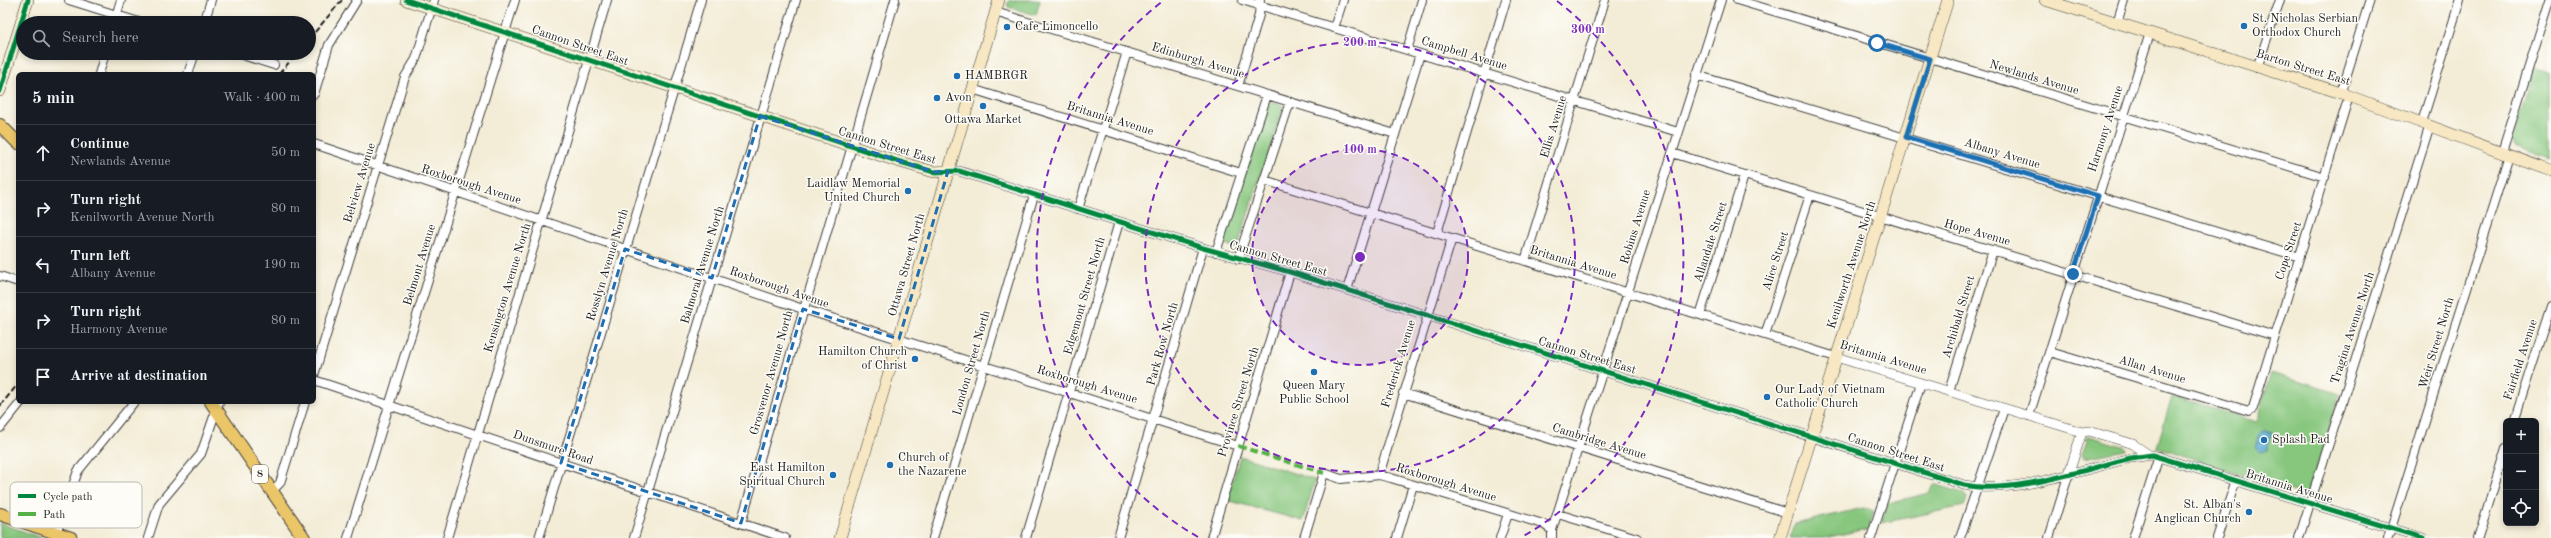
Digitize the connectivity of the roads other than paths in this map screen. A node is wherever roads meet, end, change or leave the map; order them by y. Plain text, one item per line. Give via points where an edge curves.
1 (28, 0) edge
2 (69, 0) edge
3 (121, 0) edge
4 (211, 0) edge
5 (357, 0) edge
6 (406, 0) edge
7 (515, 0) edge
8 (607, 0) edge
9 (701, 0) edge
10 (796, 0) edge
11 (895, 0) edge
12 (998, 0) edge
13 (1242, 0) edge
14 (1343, 0) edge
15 (1422, 0) edge
16 (1506, 0) edge
17 (1605, 0) edge
18 (1721, 0) edge
19 (1737, 0) edge
20 (1948, 0) edge
21 (2045, 0) edge
22 (2124, 0) edge
23 (2280, 0) edge
24 (2370, 0) edge
25 (2460, 0) edge
26 (2550, 0) edge
27 (1260, 3) edge
28 (433, 4) edge
29 (995, 12) junction
30 (23, 16) edge
31 (108, 16) edge
32 (116, 16) edge
33 (206, 16) edge
34 (2117, 23) junction
35 (1334, 28) junction
36 (505, 32) junction
37 (2150, 33) junction
38 (16, 39) edge
39 (1407, 50) junction
40 (1127, 52) junction
41 (1420, 54) junction
42 (589, 59) junction
43 (1930, 59) junction
44 (103, 60) edge
45 (192, 60) edge
46 (258, 60) edge
47 (274, 65) dead end
48 (2257, 68) junction
49 (100, 72) edge
50 (189, 72) edge
51 (1484, 73) junction
52 (1696, 75) junction
53 (1238, 86) junction
54 (316, 87) edge
55 (674, 88) junction
56 (972, 89) junction
57 (0, 91) edge
58 (1267, 95) junction
59 (2345, 95) junction
60 (1574, 101) junction
61 (1290, 102) junction
62 (760, 116) junction
63 (2123, 116) junction
64 (2426, 123) junction
65 (0, 126) edge
66 (1103, 130) junction
67 (1678, 132) junction
68 (1395, 134) junction
69 (1906, 137) junction
70 (16, 142) edge
71 (316, 145) edge
72 (851, 146) junction
73 (1672, 153) junction
74 (2505, 154) junction
75 (378, 166) junction
76 (948, 171) junction
77 (2551, 171) edge
78 (1241, 173) junction
79 (1744, 176) junction
80 (2325, 177) junction
81 (1264, 180) junction
82 (455, 192) junction
83 (1034, 195) junction
84 (1810, 195) junction
85 (2098, 196) junction
86 (1078, 209) junction
87 (1371, 212) junction
88 (1880, 217) junction
89 (541, 220) junction
90 (1119, 222) junction
91 (1437, 233) junction
92 (1452, 238) junction
93 (1203, 248) junction
94 (625, 249) junction
95 (1993, 250) junction
96 (1216, 252) junction
97 (2300, 257) junction
98 (1238, 259) junction
99 (1525, 261) junction
100 (1290, 272) junction
101 (2073, 274) junction
102 (0, 276) edge
103 (712, 278) junction
104 (16, 281) edge
105 (1347, 290) junction
106 (1628, 292) junction
107 (2551, 306) edge
108 (803, 309) junction
109 (1427, 315) junction
110 (1700, 315) junction
111 (1765, 335) junction
112 (2275, 336) junction
113 (899, 339) junction
114 (2050, 352) junction
115 (1836, 357) junction
116 (983, 366) junction
117 (316, 368) edge
118 (1602, 371) junction
119 (316, 381) edge
120 (1921, 383) junction
121 (1069, 392) junction
122 (1949, 392) junction
123 (1403, 393) junction
124 (19, 404) edge
125 (132, 404) edge
126 (304, 404) edge
127 (215, 405) edge
128 (390, 405) junction
129 (2004, 409) junction
130 (2248, 412) joint
131 (2029, 416) junction
132 (1153, 418) junction
133 (2515, 418) edge
134 (0, 428) edge
135 (2082, 432) junction
136 (476, 435) junction
137 (1811, 435) junction
138 (1238, 446) junction
139 (1579, 448) junction
140 (2504, 454) edge
141 (2149, 455) junction
142 (2159, 456) junction
143 (561, 463) junction
144 (1895, 464) junction
145 (2069, 473) junction
146 (1379, 475) junction
147 (2236, 480) junction
148 (74, 482) edge
149 (1413, 485) junction
150 (1977, 488) junction
151 (648, 491) junction
152 (271, 492) junction
153 (2310, 503) junction
154 (1788, 513) junction
155 (0, 514) edge
156 (1508, 514) junction
157 (1558, 514) junction
158 (10, 517) edge
159 (741, 523) junction
160 (41, 528) edge
161 (58, 528) edge
162 (2391, 529) junction
163 (56, 533) junction
164 (1552, 534) edge
165 (71, 538) edge
166 (148, 538) edge
167 (304, 538) edge
168 (348, 538) edge
169 (447, 538) edge
170 (539, 538) edge
171 (634, 538) edge
172 (785, 538) edge
173 (840, 538) edge
174 (933, 538) edge
175 (1026, 538) edge
176 (1118, 538) edge
177 (1211, 538) edge
178 (1304, 538) edge
179 (1397, 538) edge
180 (1500, 538) edge
181 (1637, 538) edge
182 (1780, 538) edge
183 (1871, 538) edge
184 (1960, 538) edge
185 (2049, 538) edge
186 (2133, 538) edge
187 (2217, 538) edge
188 (2299, 538) edge
189 (2388, 538) edge
190 (2423, 538) edge
191 (2478, 538) edge

1 - 30 main road
2 - 31 street
3 - 32 street
4 - 33 street
5 - 54 street via 329,45
6 - 28 main road, Cannon Street East
7 - 36 street, Belmont Avenue
8 - 42 street, Kensington Avenue North
9 - 55 street, Rosslyn Avenue North
10 - 62 street, Balmoral Avenue North
11 - 72 street, Grosvenor Avenue North
12 - 29 main road, Ottawa Street North
13 - 27 street, Campbell Avenue
14 - 35 street
15 - 39 street
16 - 51 street
17 - 60 street, Ellis Avenue
18 - 52 street, Robins Avenue
19 - 43 street, Newlands Avenue
20 - 43 main road, Kenilworth Avenue North
21 - 34 main road, Barton Street East
22 - 34 street
23 - 48 street
24 - 59 street, Cope Street
25 - 64 street, Tragina Avenue North
26 - 74 street, Weir Street North
27 - 35 street, Campbell Avenue
27 - 53 street
28 - 36 main road, Cannon Street East
28 - 75 street, Belview Avenue via 416,59 405,78
29 - 40 street, Edinburgh Avenue
29 - 56 main road, Ottawa Street North
34 - 37 main road, Barton Street East
35 - 39 street, Campbell Avenue
36 - 42 main road, Cannon Street East
36 - 82 street, Belmont Avenue
37 - 48 main road, Barton Street East
37 - 63 street, Harmony Avenue
38 - 57 main road
39 - 41 street, Campbell Avenue
40 - 53 street, Edinburgh Avenue
40 - 66 street
41 - 51 street, Campbell Avenue
41 - 68 street
42 - 55 main road, Cannon Street East
42 - 89 street, Kensington Avenue North
43 - 63 street, Newlands Avenue
43 - 69 main road, Kenilworth Avenue North
44 - 49 street
45 - 50 street
46 - 47 street
48 - 59 main road, Barton Street East
51 - 60 street, Campbell Avenue
51 - 91 street
52 - 67 street, Robins Avenue
52 - 69 street, Albany Avenue
53 - 58 street, Edinburgh Avenue
55 - 62 main road, Cannon Street East
55 - 94 street, Rosslyn Avenue North
56 - 66 street, Britannia Avenue
56 - 76 main road, Ottawa Street North
58 - 61 street, Edinburgh Avenue
58 - 78 street
59 - 64 main road, Barton Street East
59 - 80 street, Cope Street
60 - 67 street, Campbell Avenue
60 - 99 street, Ellis Avenue
61 - 68 street, Edinburgh Avenue
61 - 81 street
62 - 72 main road, Cannon Street East
62 - 103 street, Balmoral Avenue North
63 - 80 street, Newlands Avenue
63 - 85 street, Harmony Avenue
64 - 74 main road, Barton Street East
64 - 153 street, Tragina Avenue North
65 - 70 main road
66 - 78 street, Britannia Avenue
66 - 86 street
67 - 73 street, Robins Avenue
68 - 87 street
69 - 85 street, Albany Avenue
69 - 88 main road, Kenilworth Avenue North
71 - 75 street, Roxborough Avenue
72 - 76 main road, Cannon Street East via 934,172
72 - 108 street, Grosvenor Avenue North
73 - 79 street, Hope Avenue
73 - 106 street, Robins Avenue
74 - 77 main road, Barton Street East
74 - 162 street, Weir Street North
75 - 82 street, Roxborough Avenue
75 - 117 street, Belview Avenue
76 - 83 street, Cannon Street East via 959,171
76 - 113 main road, Ottawa Street North
78 - 96 street
79 - 84 street, Hope Avenue
79 - 110 street, Allandale Street
80 - 97 street, Cope Street
81 - 87 street, Britannia Avenue
81 - 98 street
82 - 89 street, Roxborough Avenue
82 - 128 street, Belmont Avenue
83 - 86 street, Cannon Street East
83 - 116 street, London Street North
84 - 88 street, Hope Avenue
84 - 111 street, Alice Street
85 - 97 street, Albany Avenue
85 - 101 street, Harmony Avenue
86 - 90 street, Cannon Street East
87 - 91 street, Britannia Avenue
87 - 105 street
88 - 95 street, Hope Avenue
88 - 115 main road, Kenilworth Avenue North
89 - 94 street, Roxborough Avenue
89 - 136 street, Kensington Avenue North
90 - 93 street, Cannon Street East
90 - 121 street, Edgemont Street North
91 - 92 street, Britannia Avenue
92 - 99 street, Britannia Avenue
92 - 109 street, Frederick Avenue
93 - 96 street, Cannon Street East
93 - 132 street, Park Row North
94 - 103 street, Roxborough Avenue
94 - 143 street, Rosslyn Avenue North
95 - 101 street, Hope Avenue
95 - 122 street, Archibald Street
96 - 98 street, Cannon Street East
97 - 112 street, Cope Street
98 - 100 street, Cannon Street East
99 - 106 street, Britannia Avenue
100 - 105 street, Cannon Street East
100 - 138 street, Province Street North
101 - 112 street, Hope Avenue
101 - 114 street, Harmony Avenue
102 - 104 street
103 - 108 street, Roxborough Avenue
103 - 151 street, Balmoral Avenue North
105 - 109 street, Cannon Street East
106 - 110 street, Britannia Avenue
106 - 118 street, Robins Avenue
107 - 133 street, Fairfield Avenue
108 - 113 street, Roxborough Avenue
108 - 159 street, Grosvenor Avenue North
109 - 118 street, Cannon Street East
109 - 123 street, Frederick Avenue
110 - 111 street, Britannia Avenue
111 - 115 street, Britannia Avenue
112 - 130 street, Cope Street via 2253,408
113 - 116 street, Roxborough Avenue
113 - 173 main road, Ottawa Street North
114 - 130 street, Allan Avenue
114 - 131 street, Harmony Avenue
115 - 120 street, Britannia Avenue
115 - 137 main road, Kenilworth Avenue North
116 - 121 street, Roxborough Avenue
116 - 174 street, London Street North
118 - 137 street, Cannon Street East
118 - 139 street, Robins Avenue
119 - 128 street, Dunsmure Road
120 - 122 street, Britannia Avenue
120 - 144 street
121 - 132 street, Roxborough Avenue
121 - 175 street, Edgemont Street North
122 - 129 street, Britannia Avenue
123 - 139 street, Cambridge Avenue
123 - 146 street, Frederick Avenue
124 - 134 street
125 - 148 street via 78,471
126 - 152 street via 280,483
127 - 152 main road, 8
127 - 166 street via 201,454 159,504
128 - 136 street, Dunsmure Road
128 - 168 street, Belmont Avenue
129 - 131 street, Britannia Avenue
129 - 150 street
131 - 135 street, Britannia Avenue
132 - 138 street, Roxborough Avenue
132 - 176 street, Park Row North
135 - 141 street, Britannia Avenue via 2089,431 2133,444
135 - 145 street
136 - 143 street, Dunsmure Road
136 - 169 street, Kensington Avenue North
137 - 144 street, Cannon Street East
137 - 154 main road, Kenilworth Avenue North
138 - 177 street, Province Street North
139 - 154 street, Cambridge Avenue
139 - 157 street, Robins Avenue
140 - 191 street
141 - 142 street, Britannia Avenue
141 - 145 street, Cannon Street East
142 - 147 street, Britannia Avenue
142 - 186 street
143 - 151 street, Dunsmure Road
143 - 170 street, Rosslyn Avenue North
144 - 150 street, Cannon Street East
144 - 183 street
145 - 150 street, Cannon Street East via 2003,487
145 - 185 street
146 - 149 street, Roxborough Avenue
146 - 178 street, Roxborough Avenue via 1341,479 1324,473
147 - 153 street, Britannia Avenue
147 - 187 street
149 - 156 street, Roxborough Avenue
149 - 179 street
150 - 184 street
151 - 159 street, Dunsmure Road
151 - 171 street, Balmoral Avenue North
152 - 167 main road, 8
153 - 162 street, Britannia Avenue
153 - 188 street, Tragina Avenue North
154 - 182 main road, Kenilworth Avenue North
155 - 158 main road
156 - 164 street, Roxborough Avenue via 1543,524
156 - 180 street
157 - 164 street, Robins Avenue
157 - 181 street
159 - 172 street, Dunsmure Road
160 - 163 main road
161 - 163 street
162 - 189 street, Weir Street North
162 - 190 street, Britannia Avenue
163 - 165 main road

